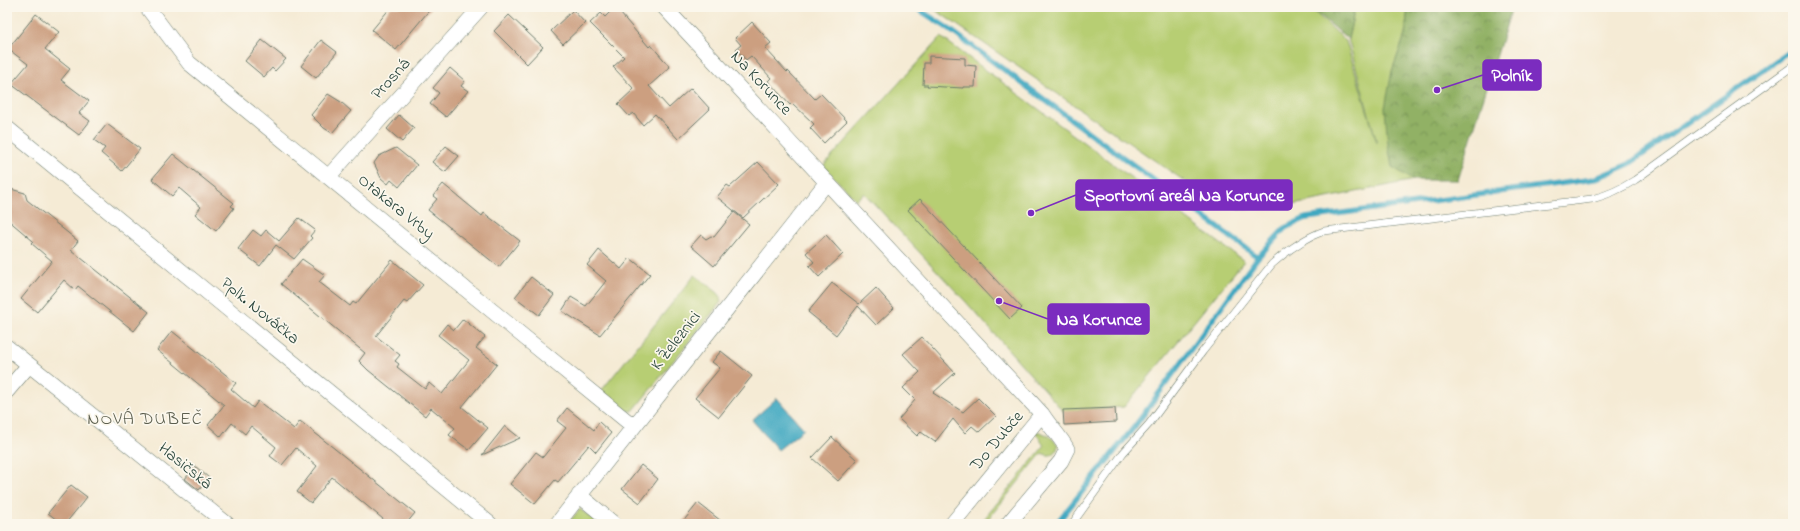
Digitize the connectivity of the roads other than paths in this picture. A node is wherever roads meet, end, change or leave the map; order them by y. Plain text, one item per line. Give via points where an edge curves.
1 (146, 7) edge
2 (482, 7) edge
3 (664, 7) edge
4 (1793, 66) edge
5 (7, 128) edge
6 (329, 176) junction
7 (827, 182) junction
8 (7, 347) edge
9 (29, 365) junction
10 (7, 391) edge
11 (1042, 414) junction
12 (633, 426) junction
13 (579, 495) junction
14 (226, 524) edge
15 (490, 524) edge
16 (557, 524) edge
17 (614, 524) edge
18 (952, 524) edge
19 (1008, 524) edge
20 (1072, 524) edge

1 - 6 street, Otakara Vrby via 189,63
2 - 6 street, Prosná
3 - 7 street, Na Korunce
4 - 20 lane via 1635,180 1606,196 1324,231 1305,239 1272,264 1149,424 1123,453
5 - 15 street, Pplk. Nováčka
6 - 12 street, Otakara Vrby
7 - 11 street, Na Korunce
7 - 12 street, K Železnici
8 - 9 street, Hasičská
9 - 10 street
9 - 14 street, Hasičská
11 - 18 street, Do Dubče
11 - 19 street, Do Dubče via 1067,449 1061,461
12 - 13 street, K Železnici
13 - 16 street, K Železnici
13 - 17 street

